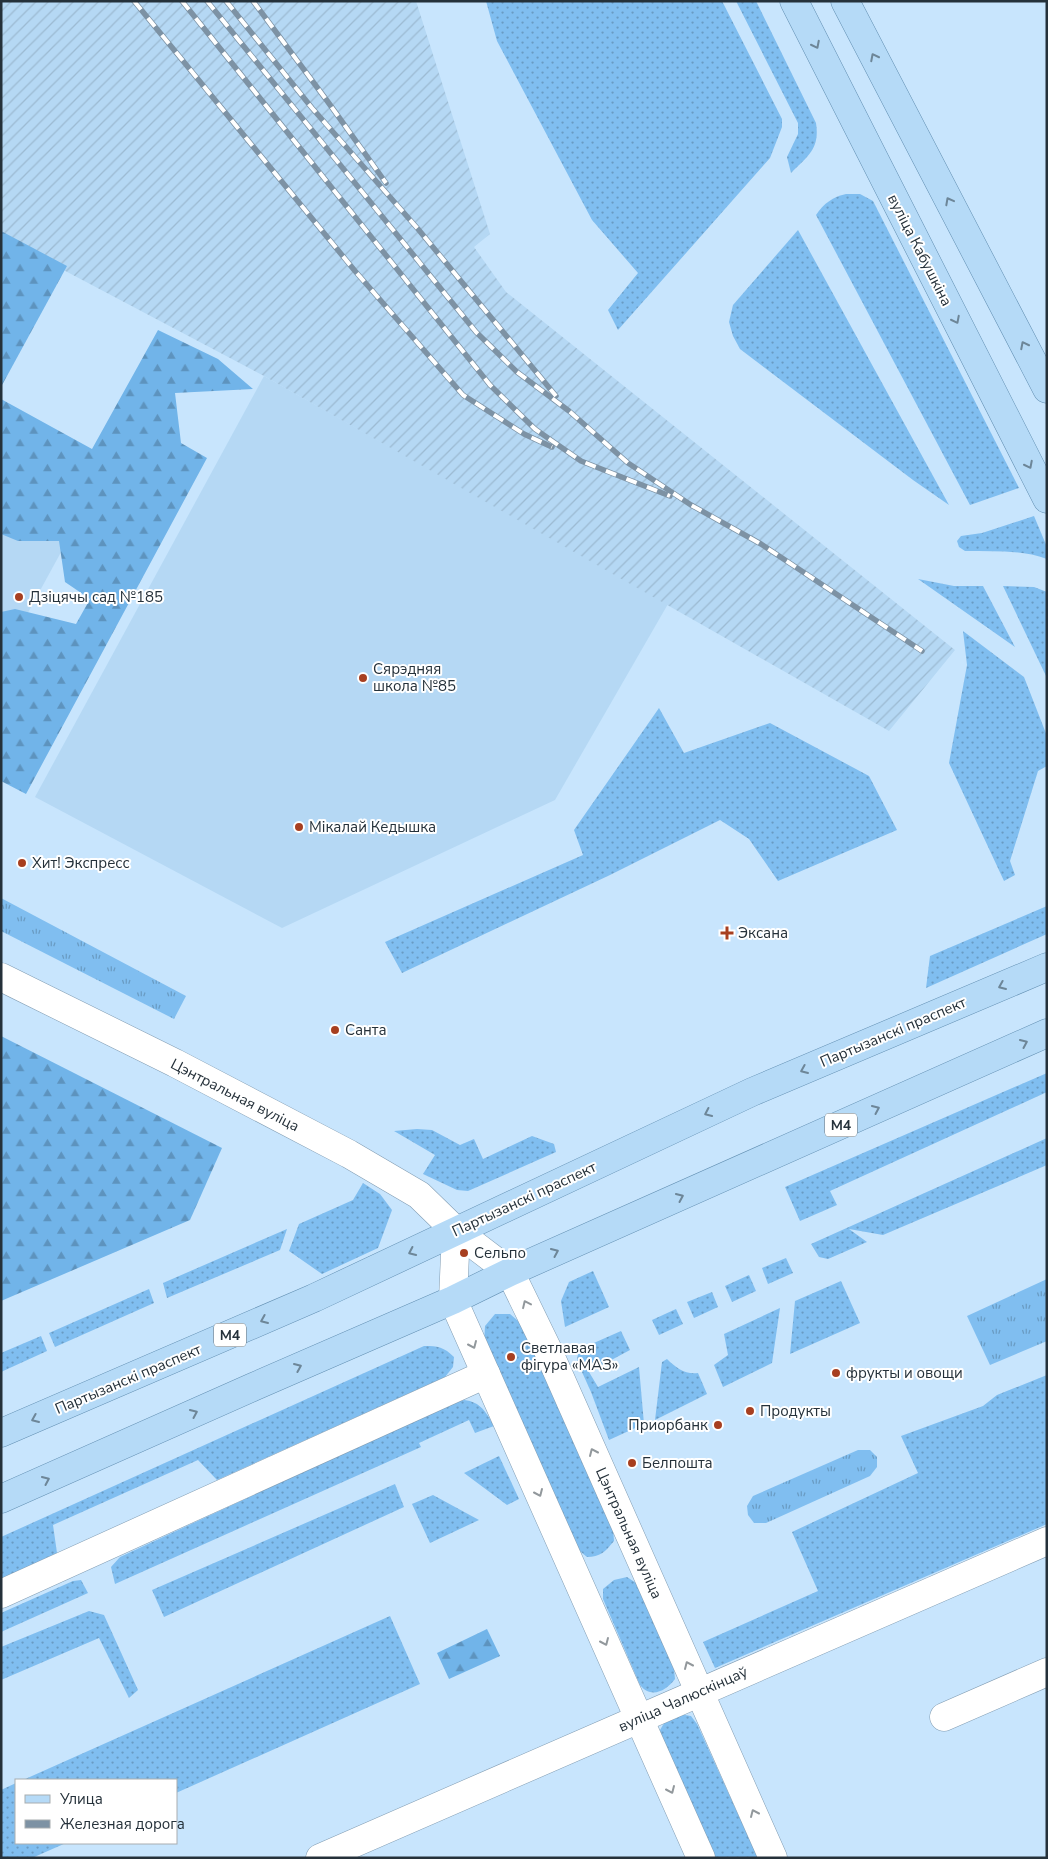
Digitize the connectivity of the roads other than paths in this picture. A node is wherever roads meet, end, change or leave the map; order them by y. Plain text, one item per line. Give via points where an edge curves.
1 (794, 1) edge
2 (845, 1) edge
3 (1047, 389) edge
4 (1047, 499) edge
5 (1047, 966) edge
6 (1, 977) edge
7 (1047, 1033) edge
8 (456, 1231) junction
9 (510, 1272) junction
10 (453, 1300) junction
11 (486, 1374) junction
12 (1, 1434) edge
13 (1, 1500) edge
14 (1047, 1541) edge
15 (1, 1594) edge
16 (1047, 1672) edge
17 (700, 1692) junction
18 (944, 1717) dead end
19 (639, 1718) junction
20 (320, 1858) edge
21 (701, 1858) edge
22 (774, 1858) edge

1 -> 4 main road, вуліца Кабушкіна
3 -> 2 main road
5 -> 8 main road, Партызанскі праспект / М4 via 752,1092
6 - 8 street, Цэнтральная вуліца via 349,1154 419,1195
9 -> 7 main road, М4
8 - 9 street, Цэнтральная вуліца
8 - 10 street
8 -> 12 main road, Партызанскі праспект / М4 via 314,1298
9 - 10 main road, М4
17 -> 9 street, Цэнтральная вуліца
10 -> 11 street
13 -> 10 main road, М4
11 - 15 street
11 -> 19 street
14 - 17 street, вуліца Чалюскінцаў
16 - 18 street
17 - 19 street, вуліца Чалюскінцаў
22 -> 17 street, Цэнтральная вуліца
19 - 20 street, вуліца Чалюскінцаў
19 -> 21 street

